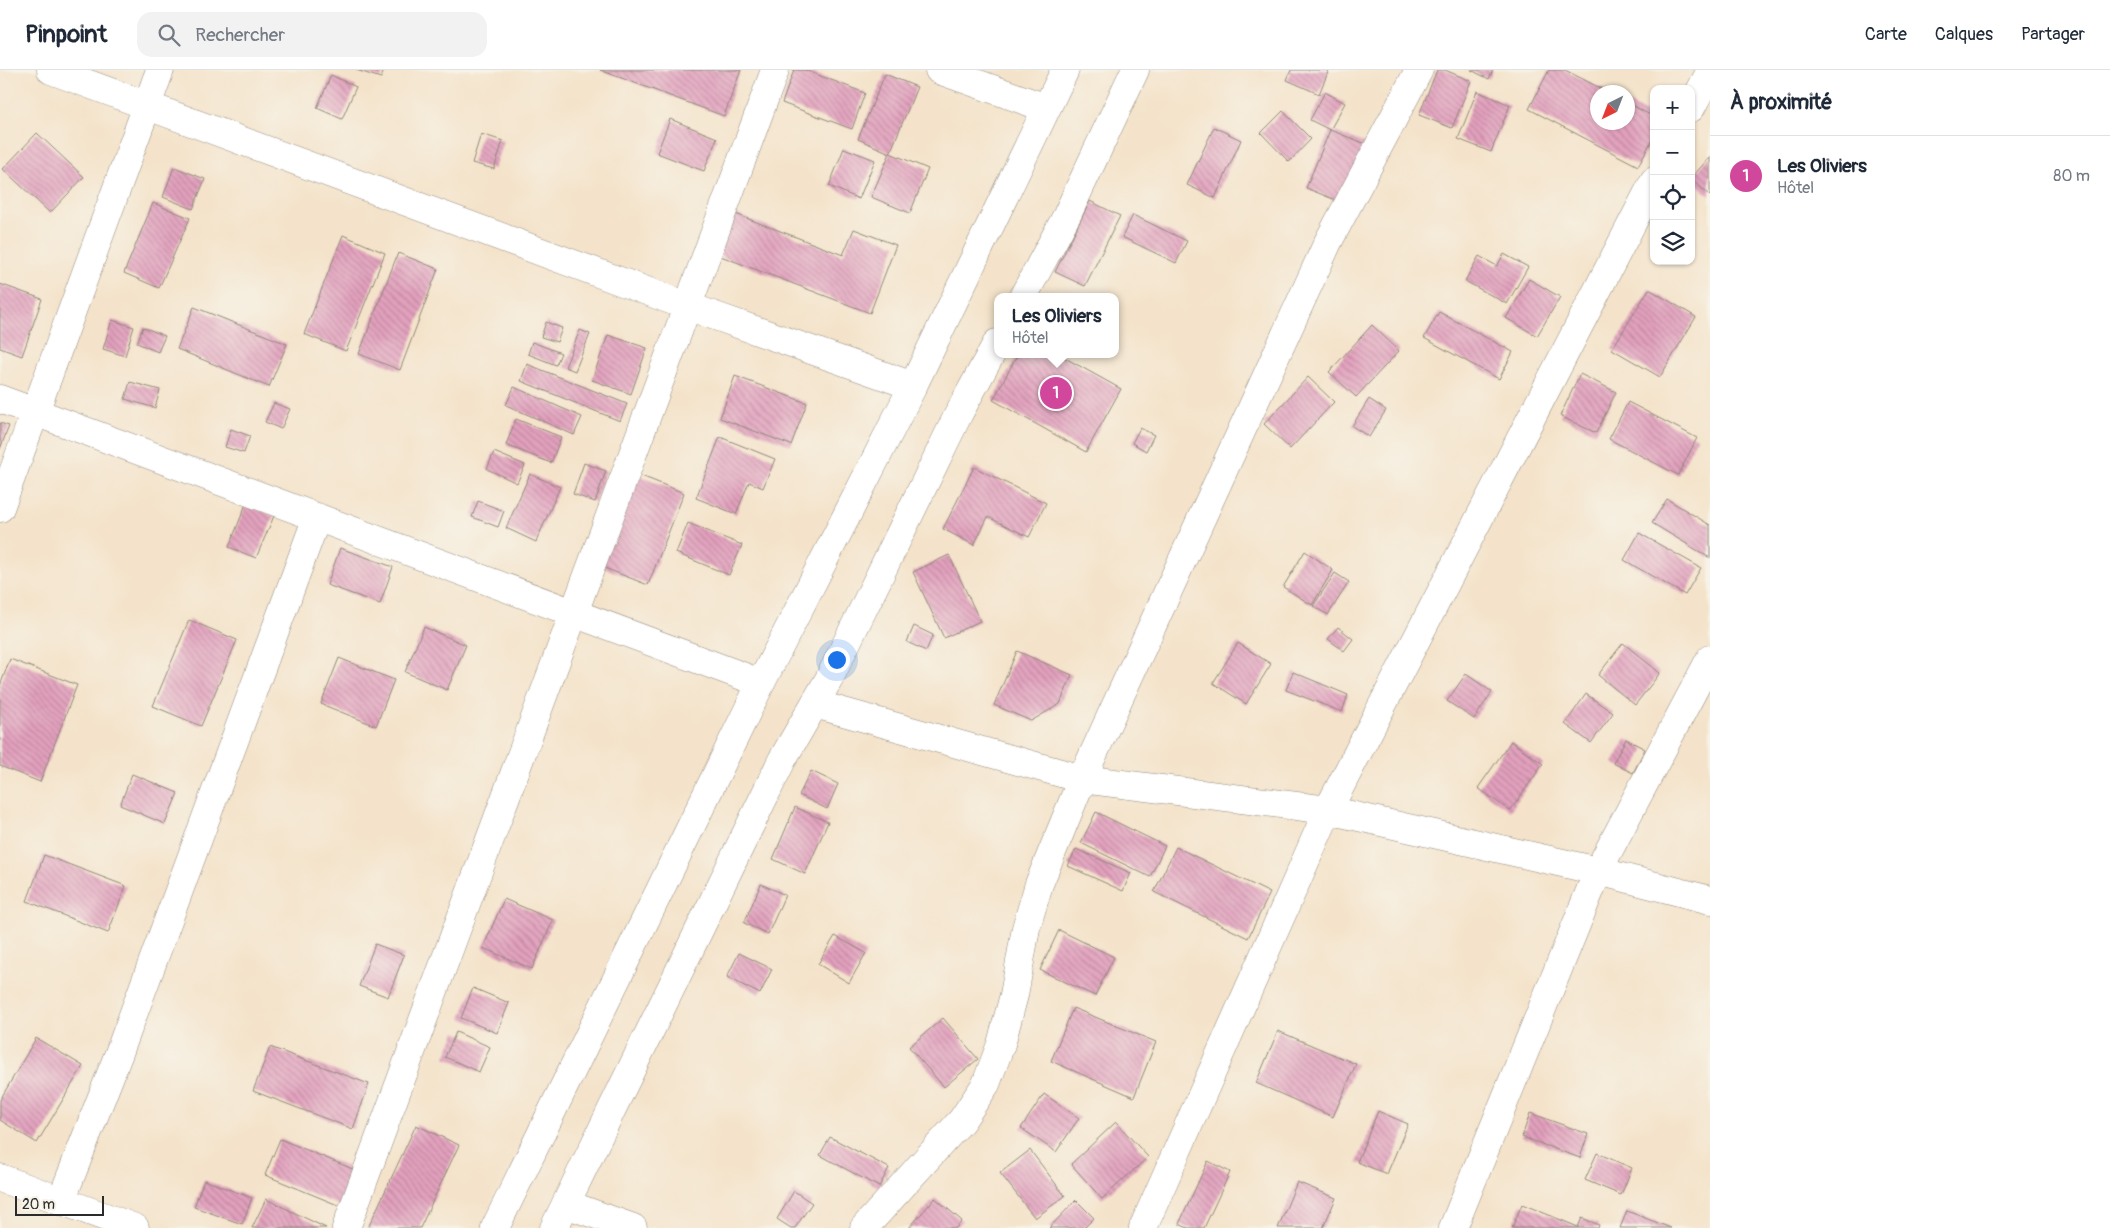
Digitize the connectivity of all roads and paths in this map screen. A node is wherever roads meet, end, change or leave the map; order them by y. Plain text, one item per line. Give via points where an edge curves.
1 (50, 70) edge
2 (160, 70) edge
3 (775, 70) edge
4 (939, 70) edge
5 (1064, 70) edge
6 (1135, 70) edge
7 (1419, 70) edge
8 (1710, 72) edge
9 (1695, 100) edge
10 (147, 106) junction
11 (1046, 108) junction
12 (1650, 189) edge
13 (1025, 293) edge
14 (687, 306) junction
15 (994, 349) edge
16 (912, 386) junction
17 (0, 399) edge
18 (35, 412) junction
19 (0, 508) edge
20 (317, 517) junction
21 (574, 612) junction
22 (1710, 659) edge
23 (760, 683) junction
24 (815, 704) junction
25 (1082, 779) junction
26 (1328, 810) junction
27 (1598, 871) junction
28 (1710, 900) edge
29 (0, 1178) edge
30 (61, 1201) junction
31 (566, 1204) junction
32 (98, 1222) edge
33 (135, 1228) edge
34 (346, 1228) edge
35 (495, 1228) edge
36 (554, 1228) edge
37 (633, 1228) edge
38 (864, 1228) edge
39 (1143, 1228) edge
40 (1453, 1228) edge

1 - 10 main road
2 - 10 main road
3 - 14 main road
4 - 11 main road
5 - 11 main road
6 - 13 main road via 1067,215
7 - 25 main road via 1328,242
8 - 9 main road
10 - 14 main road
10 - 18 main road
11 - 16 main road
12 - 26 main road
14 - 16 main road
14 - 21 main road
15 - 24 main road
16 - 23 main road
17 - 18 main road
18 - 19 main road
18 - 20 main road
20 - 21 main road
20 - 30 main road via 123,1043
21 - 23 main road
21 - 34 main road
22 - 27 main road
23 - 35 main road
24 - 25 main road
24 - 31 main road via 778,769
25 - 26 main road
25 - 38 main road via 1039,884 1026,928 1014,995 986,1084 962,1120
26 - 27 main road
26 - 39 main road
27 - 28 main road
27 - 40 main road
29 - 30 main road
30 - 32 main road
31 - 36 main road
31 - 37 main road
32 - 33 main road

